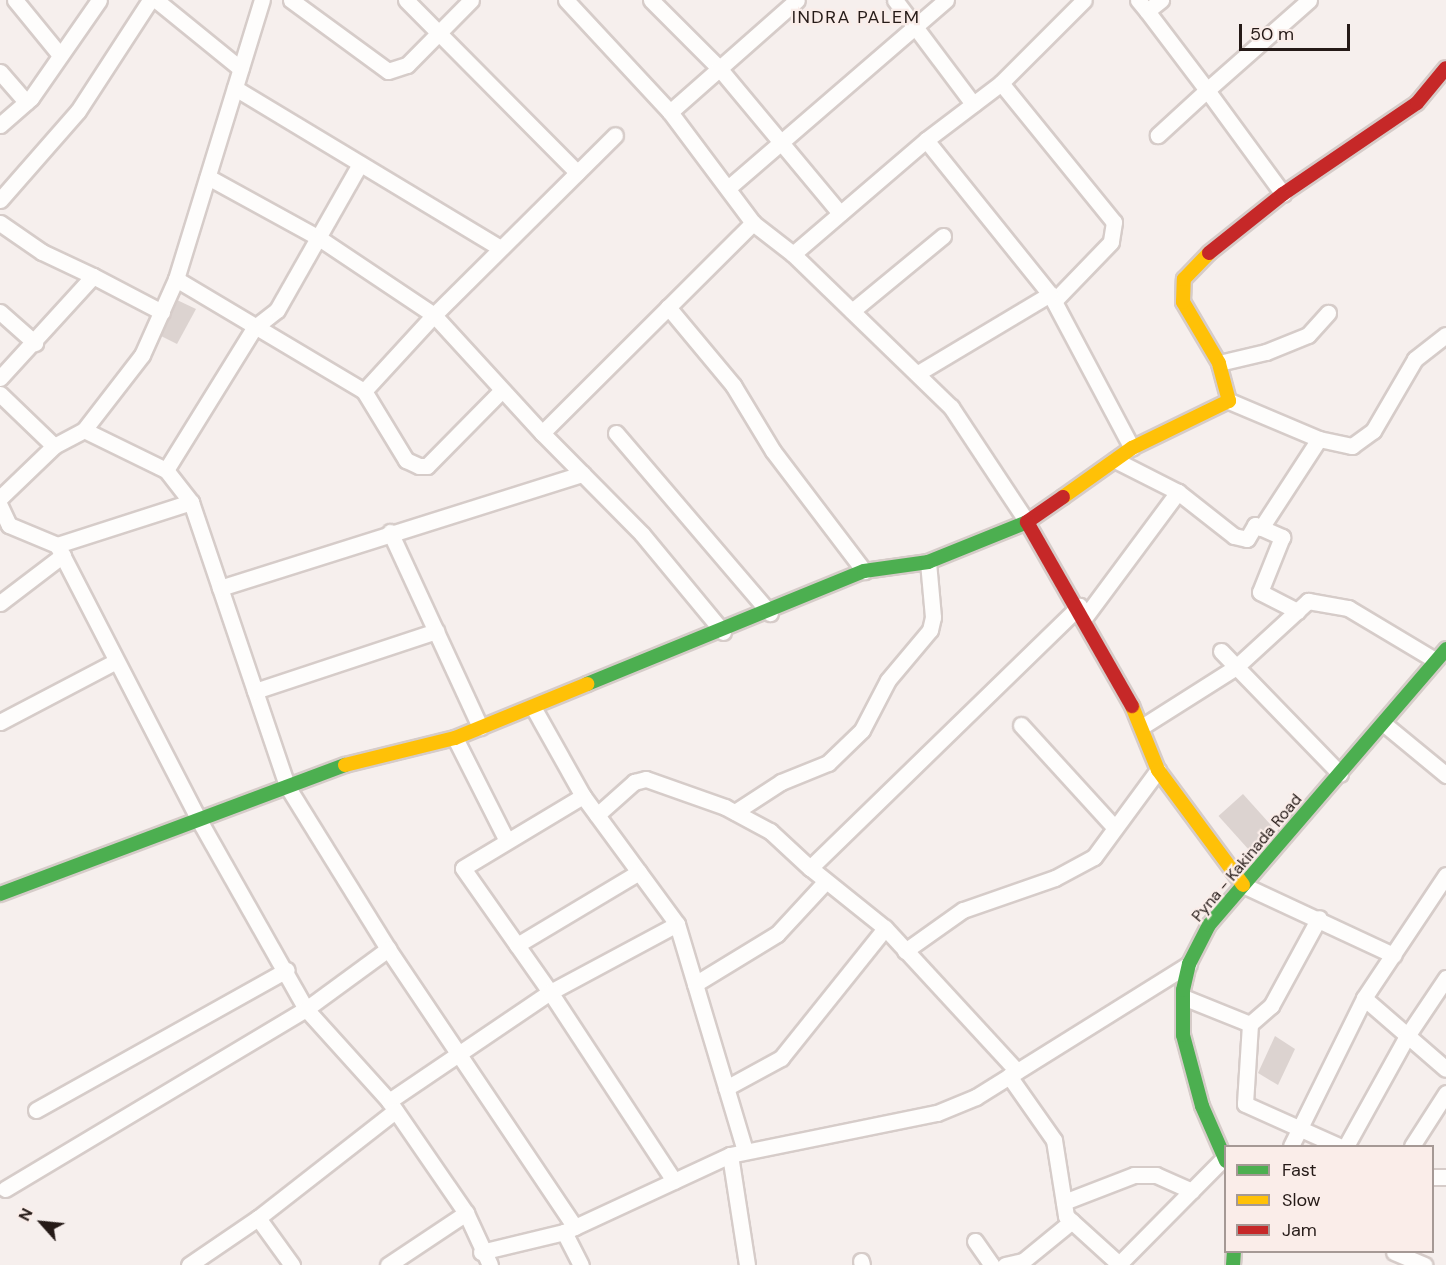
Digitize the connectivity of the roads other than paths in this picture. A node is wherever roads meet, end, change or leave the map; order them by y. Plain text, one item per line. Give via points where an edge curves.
1 (15, 0) edge
2 (99, 0) edge
3 (150, 0) edge
4 (156, 0) edge
5 (262, 0) edge
6 (291, 0) edge
7 (406, 0) edge
8 (471, 0) edge
9 (566, 0) edge
10 (651, 0) edge
11 (796, 0) edge
12 (895, 0) edge
13 (946, 0) edge
14 (1084, 0) edge
15 (1161, 0) edge
16 (1309, 0) edge
17 (1142, 6) edge
18 (916, 27) junction
19 (440, 35) junction
20 (60, 55) junction
21 (719, 68) junction
22 (1446, 68) edge
23 (241, 69) junction
24 (0, 72) edge
25 (1001, 83) junction
26 (235, 88) junction
27 (1207, 90) junction
28 (26, 102) junction
29 (973, 104) junction
30 (669, 112) junction
31 (0, 125) edge
32 (615, 135) dead end
33 (1158, 135) dead end
34 (926, 140) junction
35 (778, 144) junction
36 (360, 164) junction
37 (577, 172) junction
38 (208, 177) junction
39 (728, 188) junction
40 (1283, 194) junction
41 (0, 200) edge
42 (840, 213) junction
43 (0, 223) edge
44 (753, 223) junction
45 (943, 236) dead end
46 (319, 238) junction
47 (499, 247) junction
48 (792, 254) junction
49 (93, 276) junction
50 (176, 279) junction
51 (1052, 297) junction
52 (668, 307) junction
53 (852, 311) junction
54 (0, 312) edge
55 (162, 312) junction
56 (1328, 313) dead end
57 (434, 315) junction
58 (254, 328) junction
59 (1446, 335) edge
60 (35, 343) junction
61 (1219, 363) junction
62 (918, 373) junction
63 (0, 378) edge
64 (364, 391) junction
65 (500, 392) junction
66 (0, 394) edge
67 (1229, 401) junction
68 (84, 430) junction
69 (542, 433) junction
70 (616, 433) dead end
71 (1319, 439) junction
72 (54, 446) junction
73 (1132, 448) junction
74 (1115, 460) junction
75 (166, 470) junction
76 (582, 474) junction
77 (1178, 492) junction
78 (0, 498) edge
79 (191, 502) junction
80 (0, 506) edge
81 (1027, 522) junction
82 (1261, 528) junction
83 (5, 529) edge
84 (390, 532) junction
85 (60, 550) junction
86 (928, 562) junction
87 (864, 571) junction
88 (220, 588) junction
89 (0, 603) edge
90 (1297, 611) junction
91 (1082, 612) junction
92 (770, 613) junction
93 (436, 631) junction
94 (723, 633) junction
95 (1446, 649) edge
96 (1221, 651) dead end
97 (1435, 660) junction
98 (116, 661) junction
99 (1236, 667) junction
100 (255, 691) junction
101 (533, 707) junction
102 (0, 722) edge
103 (1383, 723) junction
104 (1021, 724) dead end
105 (1143, 726) junction
106 (480, 727) junction
107 (455, 738) junction
108 (1158, 771) junction
109 (1340, 774) junction
110 (1446, 775) edge
111 (287, 786) junction
112 (583, 796) junction
113 (735, 812) junction
114 (597, 815) junction
115 (200, 820) junction
116 (1115, 828) junction
117 (507, 841) junction
118 (810, 868) junction
119 (639, 872) junction
120 (1446, 875) edge
121 (826, 881) junction
122 (1243, 885) junction
123 (0, 894) edge
124 (1319, 918) junction
125 (677, 924) junction
126 (885, 928) junction
127 (517, 945) junction
128 (388, 949) junction
129 (905, 951) junction
130 (1393, 955) junction
131 (1189, 964) junction
132 (286, 970) junction
133 (1446, 978) edge
134 (695, 984) junction
135 (550, 992) junction
136 (1183, 997) junction
137 (1364, 998) junction
138 (306, 1009) junction
139 (1250, 1024) junction
140 (1407, 1036) junction
141 (461, 1052) junction
142 (1446, 1069) edge
143 (1013, 1073) junction
144 (726, 1088) junction
145 (1446, 1093) edge
146 (392, 1106) junction
147 (36, 1110) dead end
148 (1300, 1127) junction
149 (1291, 1145) edge
150 (1337, 1145) edge
151 (1347, 1145) edge
152 (1413, 1145) edge
153 (738, 1153) junction
154 (1224, 1158) edge
155 (1224, 1161) edge
156 (674, 1181) junction
157 (5, 1189) dead end
158 (1192, 1191) junction
159 (1064, 1202) junction
160 (466, 1213) junction
161 (258, 1218) junction
162 (1072, 1221) junction
163 (570, 1230) junction
164 (975, 1241) dead end
165 (1398, 1253) edge
166 (486, 1258) edge
167 (1118, 1264) edge
168 (189, 1265) edge
169 (292, 1265) edge
170 (388, 1265) edge
171 (581, 1265) edge
172 (747, 1265) edge
173 (992, 1265) edge
174 (1005, 1265) edge
175 (1424, 1265) edge

1 - 20 street
2 - 20 street
3 - 41 street via 78,111
4 - 23 street
5 - 23 street
6 - 19 street via 388,71 407,65
7 - 19 street
8 - 19 street
9 - 30 street
10 - 21 street
11 - 21 street
12 - 18 street
13 - 18 street
14 - 25 street
15 - 17 street
16 - 27 street
17 - 27 street
18 - 29 street
18 - 35 street
19 - 37 street
20 - 28 street
21 - 30 street
21 - 35 street
22 - 40 street via 1417,103
23 - 26 street
24 - 28 street
25 - 29 street
25 - 51 street via 1114,222 1111,242
26 - 36 street
26 - 38 street
27 - 33 street
27 - 40 street
28 - 31 street
29 - 34 street
30 - 39 street
32 - 37 street
34 - 42 street
34 - 51 street
35 - 39 street
35 - 42 street
36 - 46 street
36 - 47 street
37 - 47 street
38 - 46 street
38 - 50 street
39 - 44 street
40 - 61 street via 1194,266 1184,279 1183,302
42 - 48 street
43 - 49 street via 42,252
44 - 48 street
44 - 52 street
45 - 53 street
46 - 57 street
46 - 58 street via 277,310
47 - 57 street
48 - 53 street
49 - 55 street
49 - 60 street
50 - 55 street
50 - 58 street
51 - 62 street
51 - 73 street
52 - 69 street
52 - 87 street via 734,385 773,451
53 - 62 street
54 - 60 street
55 - 68 street via 142,355
56 - 61 street via 1308,334 1266,352
57 - 64 street
57 - 65 street
58 - 64 street
58 - 75 street
59 - 71 street via 1415,359 1373,431 1352,446
60 - 63 street
61 - 67 street
62 - 81 street via 951,407
64 - 65 street via 406,460 419,466 427,466
65 - 69 street
66 - 72 street
67 - 71 street
67 - 73 street
68 - 72 street
68 - 75 street
69 - 76 street
70 - 92 street
71 - 82 street
72 - 78 street
73 - 74 street
74 - 77 street
74 - 81 street
75 - 79 street
76 - 84 street
76 - 94 street via 642,534
77 - 82 street via 1234,536 1247,539 1255,525
77 - 91 street
79 - 85 street
79 - 88 street
80 - 83 street
81 - 86 street
81 - 91 street
82 - 90 street via 1282,537 1260,592
83 - 85 street
84 - 88 street
84 - 93 street
85 - 89 street
85 - 98 street
86 - 87 street
86 - 113 street via 933,617 930,630 888,680 862,730 828,763 781,782
87 - 92 street
88 - 100 street
90 - 97 street via 1308,601 1348,608
90 - 99 street
91 - 105 street
91 - 118 street
92 - 94 street
93 - 100 street
93 - 106 street
94 - 101 street
95 - 97 street, Pyna - Kakinada Road
96 - 99 street
97 - 103 street, Pyna - Kakinada Road
98 - 102 street
98 - 115 street
99 - 105 street
99 - 109 street
100 - 111 street
101 - 106 street
101 - 112 street
103 - 109 street, Pyna - Kakinada Road
103 - 110 street
104 - 116 street
105 - 108 street
106 - 107 street
107 - 111 street via 360,759
107 - 117 street
108 - 116 street
108 - 122 street
109 - 122 street, Pyna - Kakinada Road
111 - 115 street
111 - 128 street
112 - 114 street
112 - 117 street
113 - 114 street via 646,779 634,782
113 - 118 street via 770,831
114 - 119 street
115 - 123 street
115 - 132 street
116 - 129 street via 1087,861 1055,878 963,910
117 - 127 street via 463,868
118 - 121 street
119 - 125 street
119 - 127 street
120 - 130 street
121 - 126 street
121 - 134 street via 777,934
122 - 124 street
122 - 131 street, Pyna - Kakinada Road via 1209,925
124 - 130 street
124 - 139 street via 1271,1006
125 - 134 street
125 - 135 street
126 - 129 street
126 - 144 street via 781,1058
127 - 135 street
128 - 138 street
128 - 141 street
129 - 143 street
130 - 137 street
131 - 136 street, Pyna - Kakinada Road
131 - 143 street
132 - 138 street
132 - 147 street
133 - 140 street
134 - 144 street
135 - 141 street
135 - 156 street
136 - 139 street
136 - 154 street, Pyna - Kakinada Road via 1183,1035 1202,1106
137 - 140 street
137 - 148 street
138 - 146 street
138 - 157 street
139 - 148 street via 1245,1104
140 - 142 street
140 - 151 street
141 - 146 street
141 - 163 street
143 - 153 street via 937,1113
143 - 159 street via 1054,1140
144 - 153 street
145 - 152 street
146 - 160 street
146 - 161 street
148 - 149 street
148 - 150 street
153 - 156 street
153 - 172 street
155 - 158 street
156 - 163 street
158 - 159 street via 1156,1175 1134,1175
158 - 167 street
159 - 162 street via 1066,1216
160 - 166 street
160 - 170 street
161 - 168 street
161 - 169 street
162 - 167 street
162 - 174 street via 1023,1261
163 - 166 street
163 - 171 street
164 - 173 street
165 - 175 street

